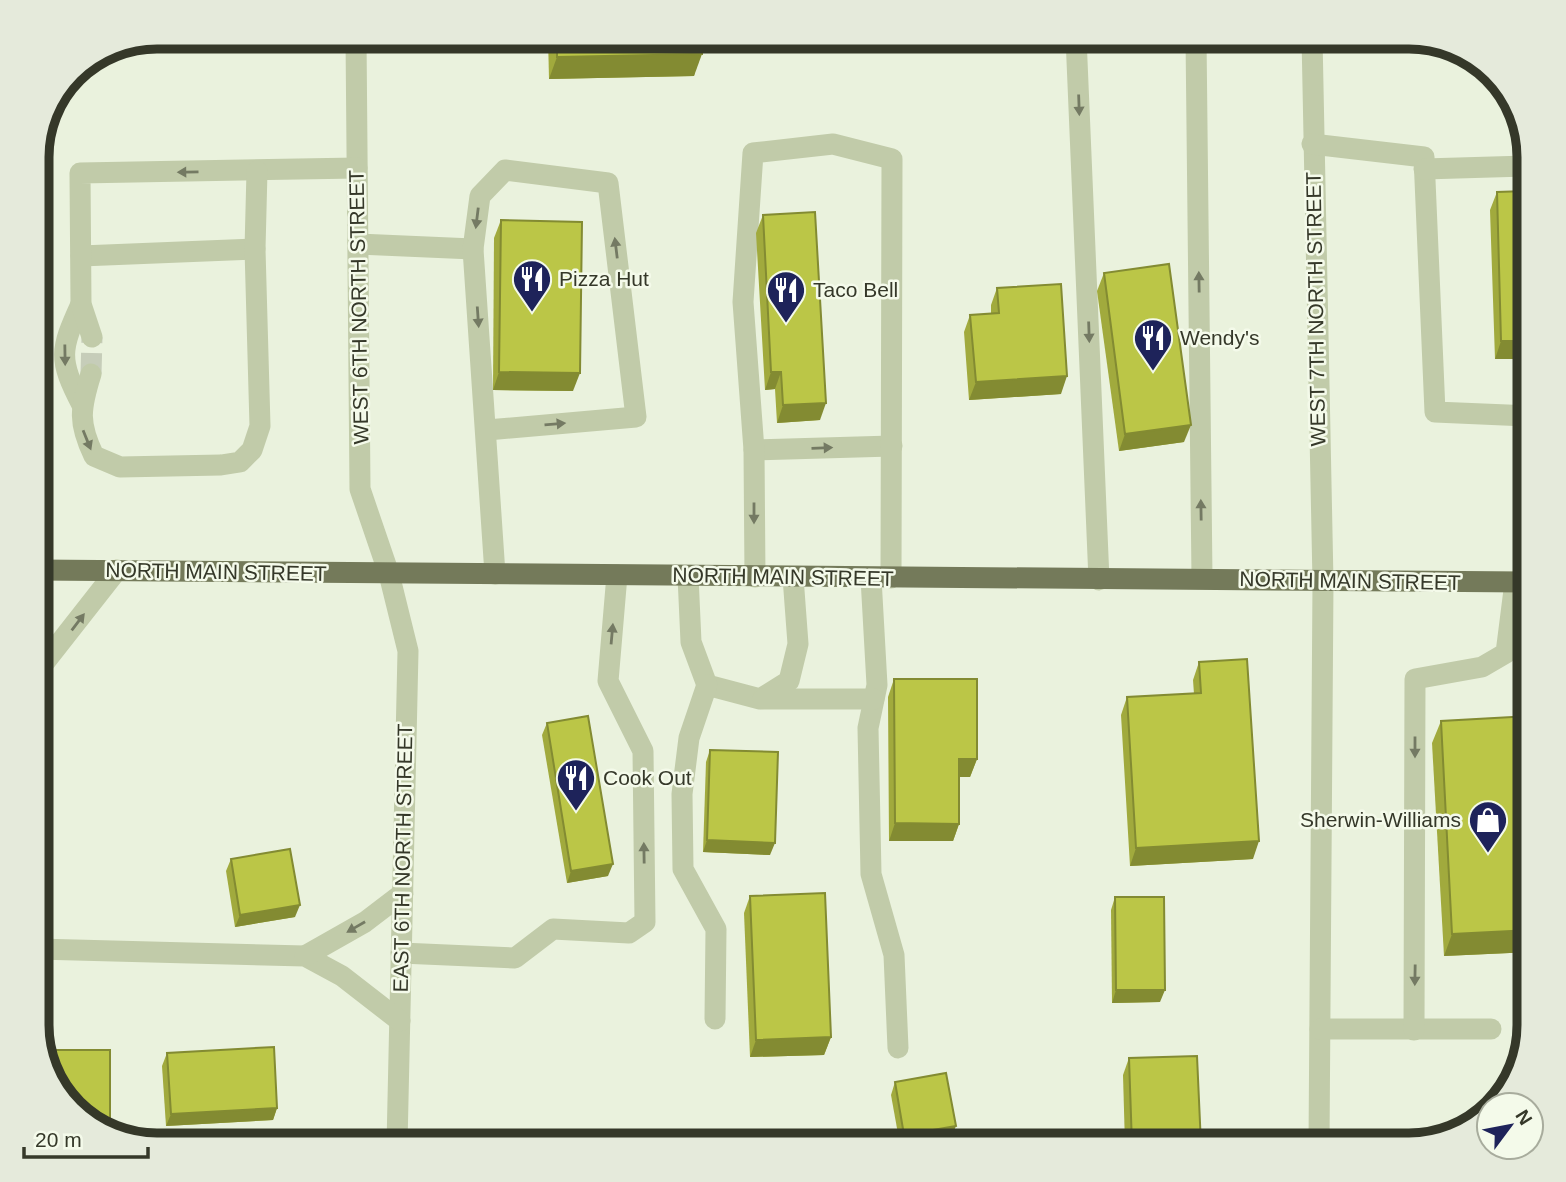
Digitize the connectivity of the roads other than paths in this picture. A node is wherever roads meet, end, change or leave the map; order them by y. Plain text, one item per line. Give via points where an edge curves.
1 (356, 49) edge
2 (1077, 49) edge
3 (1196, 49) edge
4 (1312, 49) edge
5 (1312, 144) junction
6 (1517, 166) edge
7 (358, 168) junction
8 (1424, 169) junction
9 (257, 171) junction
10 (358, 244) junction
11 (473, 249) junction
12 (255, 250) junction
13 (81, 256) junction
14 (81, 304) junction
15 (92, 337) tunnel mouth
16 (91, 374) tunnel mouth
17 (82, 405) junction
18 (1517, 415) edge
19 (487, 430) junction
20 (892, 446) junction
21 (754, 450) junction
22 (49, 570) edge
23 (117, 570) junction
24 (389, 573) junction
25 (495, 574) junction
26 (617, 575) junction
27 (688, 576) junction
28 (755, 577) junction
29 (793, 577) junction
30 (881, 578) junction
31 (1202, 578) junction
32 (1100, 580) junction
33 (1323, 582) junction
34 (1517, 582) edge
35 (1517, 604) edge
36 (49, 657) edge
37 (707, 685) junction
38 (761, 699) junction
39 (874, 699) junction
40 (403, 894) junction
41 (49, 949) edge
42 (401, 953) junction
43 (305, 956) junction
44 (715, 1019) dead end
45 (400, 1021) junction
46 (1320, 1029) junction
47 (1491, 1029) dead end
48 (1414, 1030) junction
49 (898, 1048) dead end
50 (397, 1133) edge
51 (1320, 1133) edge

1 - 7 street, WEST 6TH NORTH STREET
2 -> 32 street
31 -> 3 street
4 - 5 street, WEST 7TH NORTH STREET
5 - 8 street via 1423,157
5 - 33 street, WEST 7TH NORTH STREET
6 - 8 street
7 - 9 street
7 - 10 street, WEST 6TH NORTH STREET
8 - 18 street via 1435,412
9 - 12 street
9 -> 13 street via 80,173
10 - 11 street
10 - 24 street, WEST 6TH NORTH STREET via 360,489
11 -> 19 street
19 -> 11 street via 636,417 608,183 505,170 480,195
12 - 13 street
17 -> 12 street via 83,433 94,456 120,467 240,462 252,450 260,426
13 - 14 street
14 - 15 street
14 -> 17 street via 65,341 65,373
16 - 17 street
19 - 25 street
21 -> 20 street
20 - 21 street via 892,159 833,144 753,152 743,302
20 - 30 street
21 -> 28 street
22 - 23 main road, NORTH MAIN STREET
23 - 24 main road, NORTH MAIN STREET
36 -> 23 street
24 - 25 main road, NORTH MAIN STREET
24 - 40 street, EAST 6TH NORTH STREET via 408,651
25 - 26 main road, NORTH MAIN STREET
26 - 27 main road, NORTH MAIN STREET
42 -> 26 street via 515,958 553,929 629,933 645,922 643,751 608,681
27 - 28 main road, NORTH MAIN STREET
27 - 37 street via 691,642
28 - 29 main road, NORTH MAIN STREET
29 - 30 main road, NORTH MAIN STREET
29 - 38 street via 798,644 789,681
30 - 32 main road, NORTH MAIN STREET
30 - 39 street
31 - 32 main road, NORTH MAIN STREET
31 - 33 main road, NORTH MAIN STREET
33 - 34 main road, NORTH MAIN STREET
33 - 46 street, WEST 7TH NORTH STREET
35 -> 48 street via 1506,653 1482,667 1415,679
37 - 38 street
37 - 44 street via 689,738 682,794 683,869 716,929
38 - 39 street
39 - 49 street via 868,728 871,874 894,955
40 - 42 street, EAST 6TH NORTH STREET
40 -> 43 street
41 - 43 street
42 - 45 street, EAST 6TH NORTH STREET
43 - 45 street via 342,976
45 - 50 street, EAST 6TH NORTH STREET
46 - 48 street
46 - 51 street, WEST 7TH NORTH STREET
47 - 48 street

